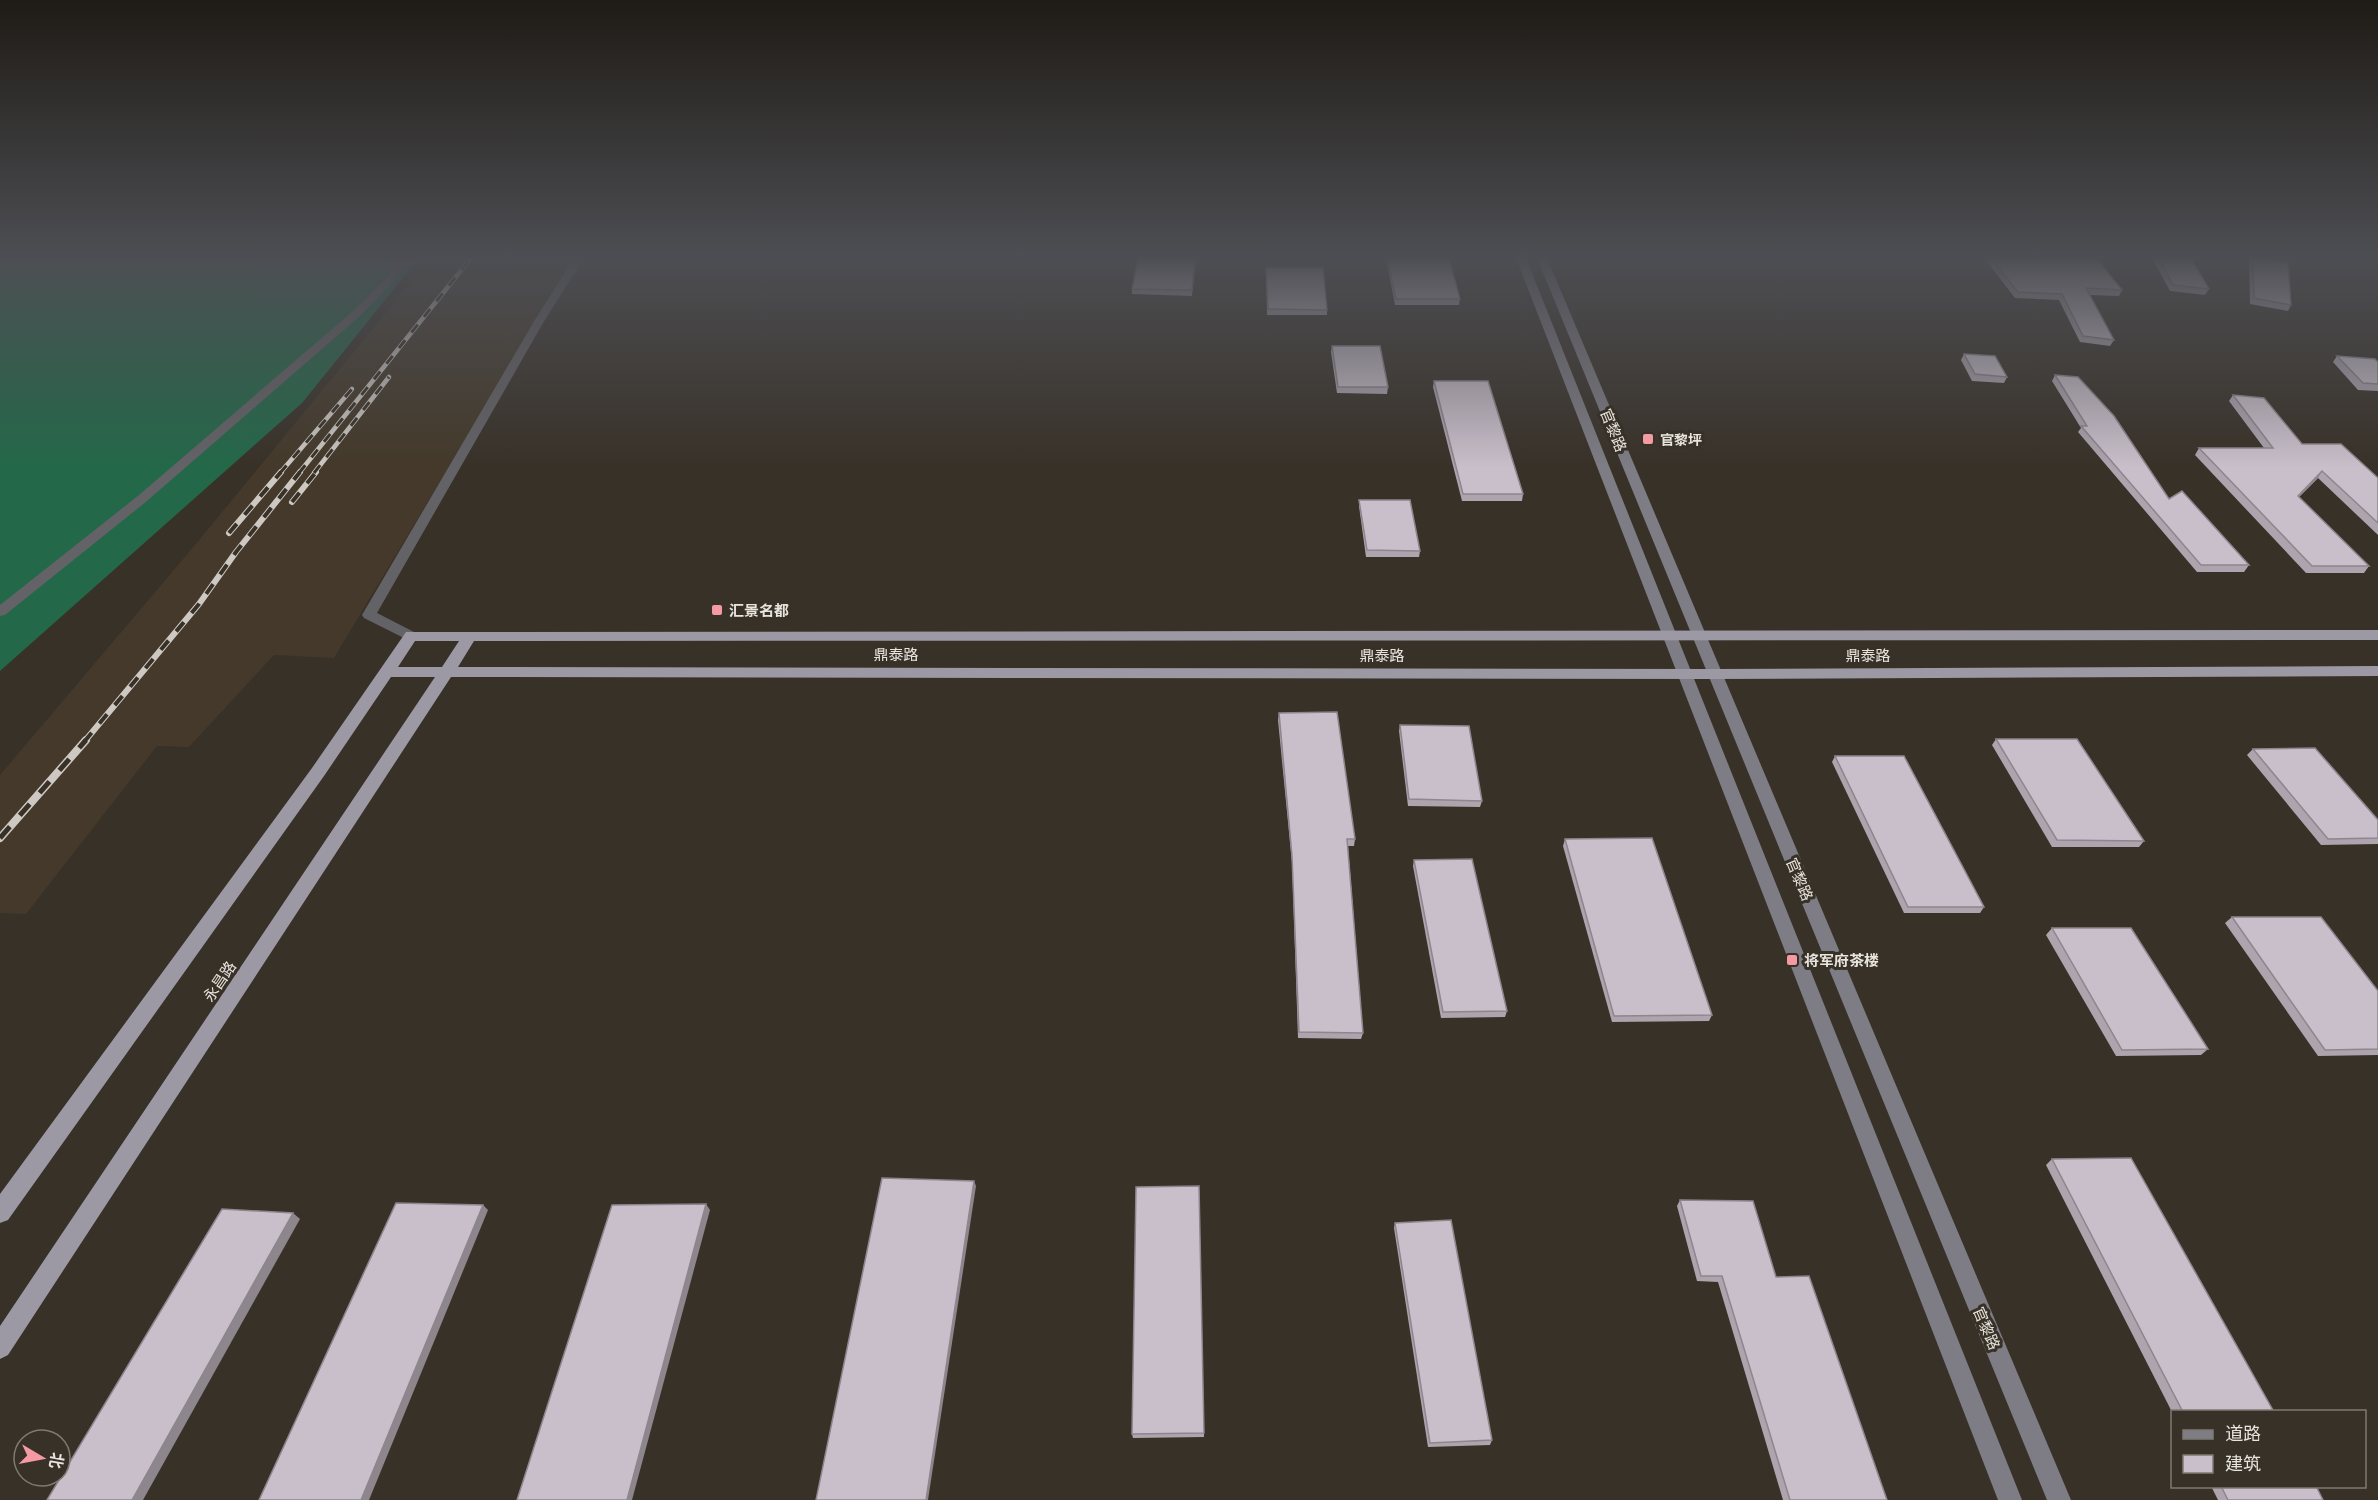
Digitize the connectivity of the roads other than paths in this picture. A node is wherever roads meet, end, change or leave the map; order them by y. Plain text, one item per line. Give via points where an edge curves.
1 (340, 328) edge
2 (535, 328) edge
3 (1548, 328) edge
4 (1571, 328) edge
5 (0, 612) edge
6 (1668, 635) junction
7 (1698, 635) junction
8 (2378, 635) edge
9 (411, 636) junction
10 (470, 636) junction
11 (2378, 671) edge
12 (387, 672) junction
13 (447, 672) junction
14 (1683, 673) junction
15 (1714, 674) junction
16 (0, 1212) edge
17 (0, 1347) edge
18 (2010, 1500) edge
19 (2059, 1500) edge

1 - 5 street via 143,498
2 - 9 street via 369,615
3 - 6 main road, 官黎路
4 - 7 main road, 官黎路
6 - 7 highway, 鼎泰路
6 - 10 highway, 鼎泰路
6 - 14 main road, 官黎路
7 - 8 highway, 鼎泰路
7 - 15 main road, 官黎路
9 - 10 highway, 鼎泰路
9 - 12 highway
10 - 13 highway, 永昌路
11 - 15 highway, 鼎泰路
12 - 13 highway, 鼎泰路
12 - 16 highway
13 - 14 highway, 鼎泰路
13 - 17 highway, 永昌路
14 - 15 highway, 鼎泰路
14 - 18 main road, 官黎路
15 - 19 main road, 官黎路

